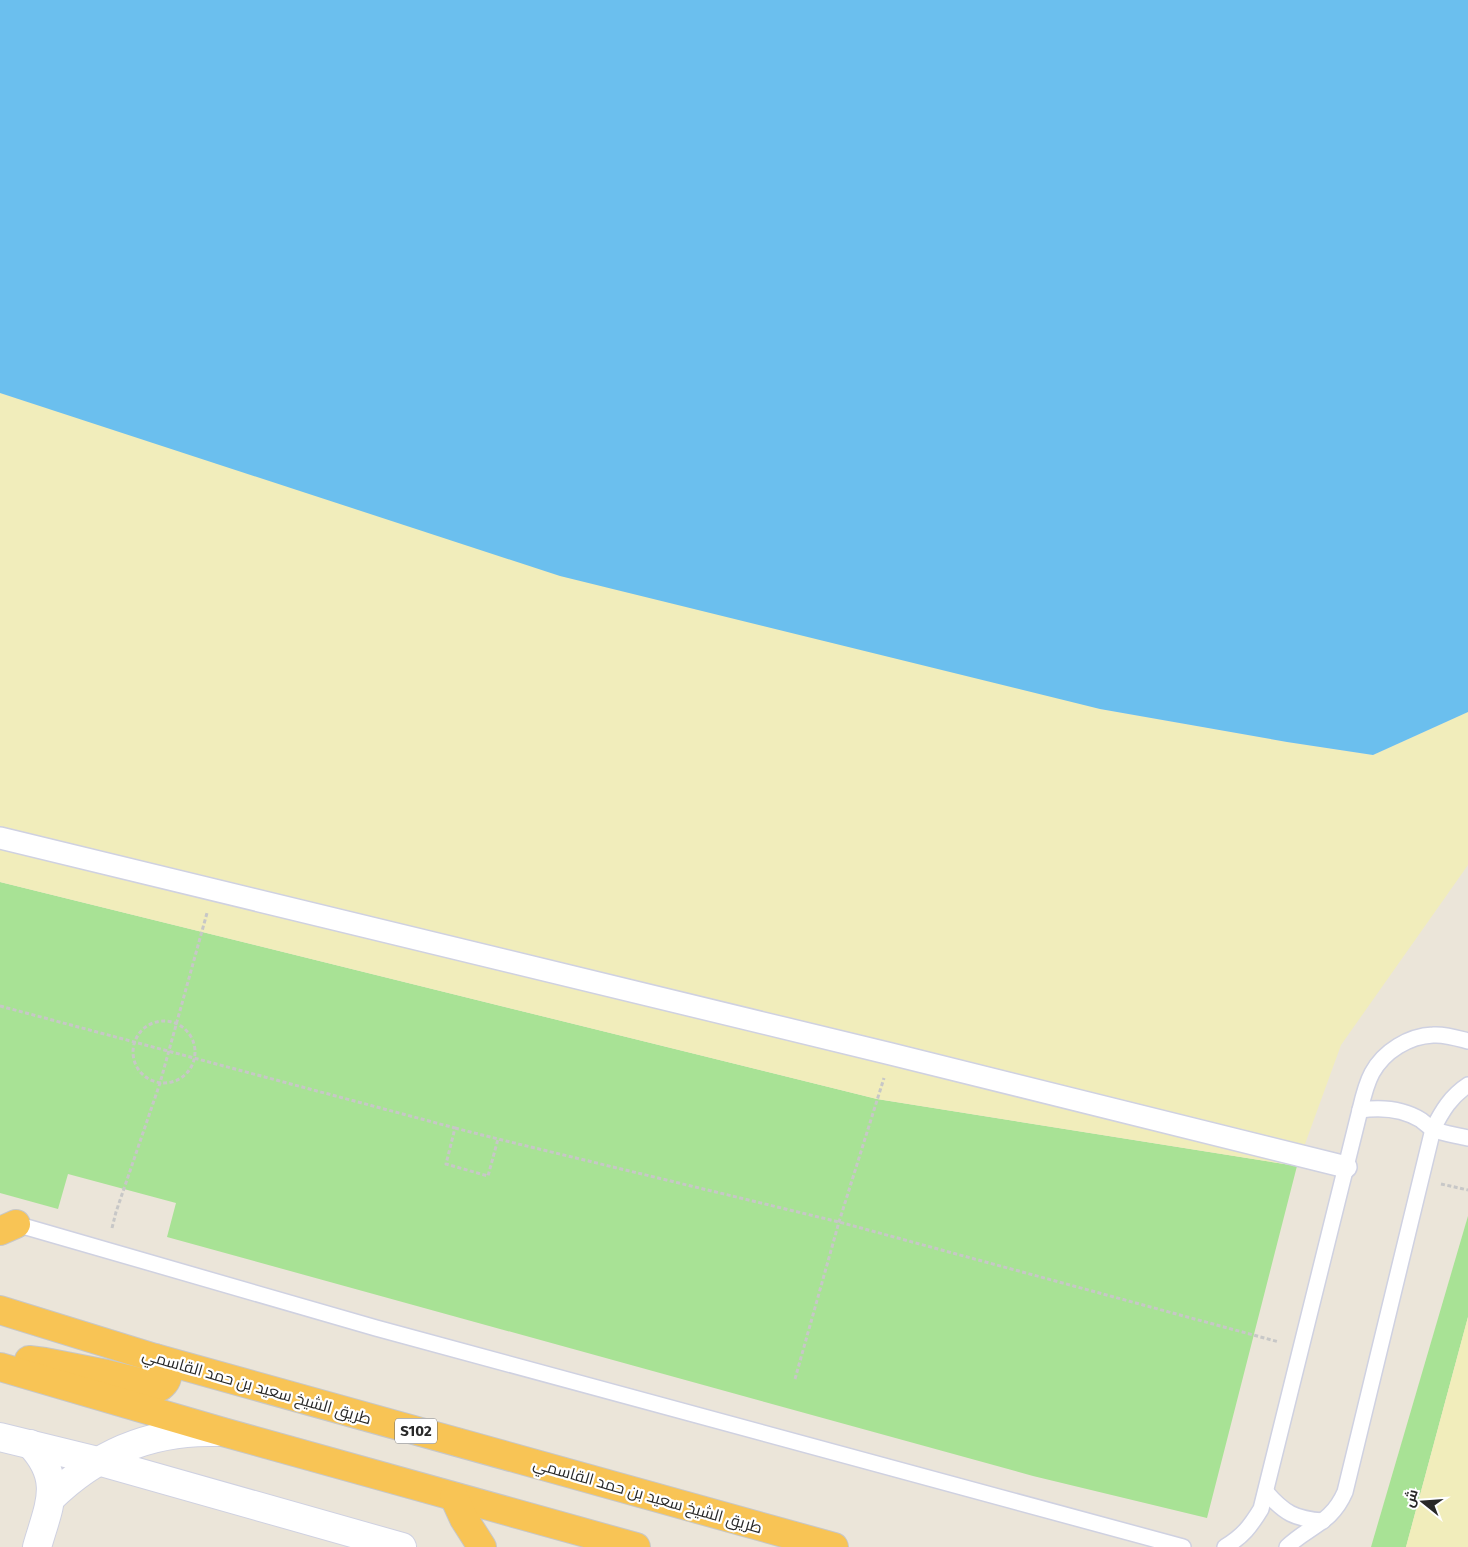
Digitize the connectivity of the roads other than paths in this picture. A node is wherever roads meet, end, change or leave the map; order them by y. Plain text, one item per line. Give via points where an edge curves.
1 (0, 838) edge
2 (1468, 1041) edge
3 (1468, 1085) edge
4 (1360, 1110) junction
5 (1433, 1129) junction
6 (1468, 1138) edge
7 (1346, 1167) junction
8 (5, 1225) edge
9 (0, 1310) edge
10 (155, 1358) junction
11 (0, 1366) edge
12 (223, 1432) junction
13 (0, 1437) edge
14 (30, 1444) junction
15 (98, 1461) junction
16 (1266, 1492) junction
17 (454, 1497) junction
18 (51, 1498) junction
19 (1323, 1521) junction
20 (37, 1547) edge
21 (402, 1547) edge
22 (482, 1547) edge
23 (636, 1547) edge
24 (834, 1547) edge
25 (1183, 1547) edge
26 (1225, 1547) edge
27 (1287, 1547) edge

1 - 7 street
2 - 4 lane via 1434,1035 1399,1045 1373,1071
3 - 5 lane via 1452,1098
4 - 5 lane via 1390,1108 1420,1119
4 - 7 lane
5 - 6 lane
5 - 19 lane via 1345,1492 1334,1512
7 - 16 lane
8 - 25 lane
9 - 10 highway, طريق الشيخ سعيد بن حمد القاسمي / S102
10 - 11 highway via 164,1364 167,1372 160,1387 45,1362 28,1360
10 - 24 highway, طريق الشيخ سعيد بن حمد القاسمي / S102
11 - 12 highway
12 - 15 street via 197,1431 162,1436 121,1449
12 - 17 highway
13 - 14 street
14 - 15 street
14 - 18 street via 48,1468
15 - 18 street
15 - 21 street
16 - 19 lane via 1291,1514 1306,1520
16 - 26 lane via 1251,1526 1239,1539
17 - 22 highway
17 - 23 highway
18 - 20 street
19 - 27 lane

